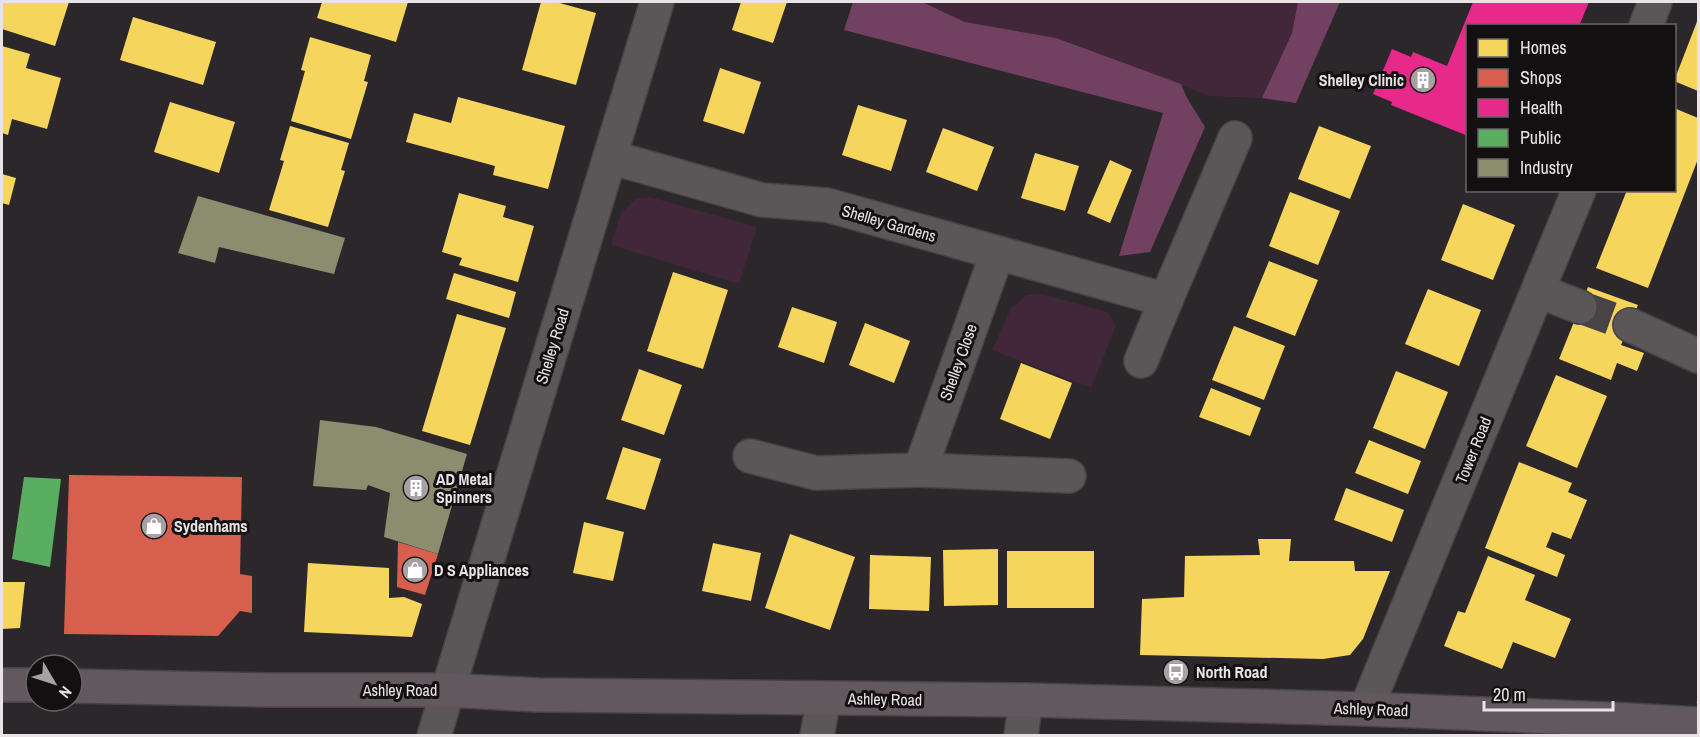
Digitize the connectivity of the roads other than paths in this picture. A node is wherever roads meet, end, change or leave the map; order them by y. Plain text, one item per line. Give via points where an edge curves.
1 (657, 2) edge
2 (1655, 2) edge
3 (1647, 24) edge
4 (1235, 138) dead end
5 (610, 157) junction
6 (1578, 192) edge
7 (997, 254) junction
8 (1539, 291) junction
9 (1166, 300) junction
10 (1580, 307) tunnel mouth
11 (1630, 325) tunnel mouth
12 (1698, 357) edge
13 (1141, 361) dead end
14 (750, 456) dead end
15 (920, 470) junction
16 (1069, 476) dead end
17 (2, 685) edge
18 (24, 685) edge
19 (84, 686) edge
20 (447, 690) junction
21 (824, 698) junction
22 (1026, 700) junction
23 (1366, 709) junction
24 (1698, 724) edge
25 (434, 735) edge
26 (817, 735) edge
27 (1021, 735) edge

1 - 5 street, Shelley Road
2 - 3 street
4 - 9 street
5 - 7 street, Shelley Gardens via 762,200 827,205
5 - 20 street, Shelley Road
6 - 8 street, Tower Road
7 - 9 street, Shelley Gardens
7 - 15 street, Shelley Close
8 - 10 street
8 - 23 street, Tower Road
9 - 13 street
11 - 12 street
14 - 15 street via 816,472
15 - 16 street
17 - 18 main road
19 - 20 main road, Ashley Road
20 - 21 main road, Ashley Road via 538,695
20 - 25 street, Shelley Road
21 - 22 main road, Ashley Road
21 - 26 street
22 - 23 main road, Ashley Road
22 - 27 street
23 - 24 main road, Ashley Road, bridge

